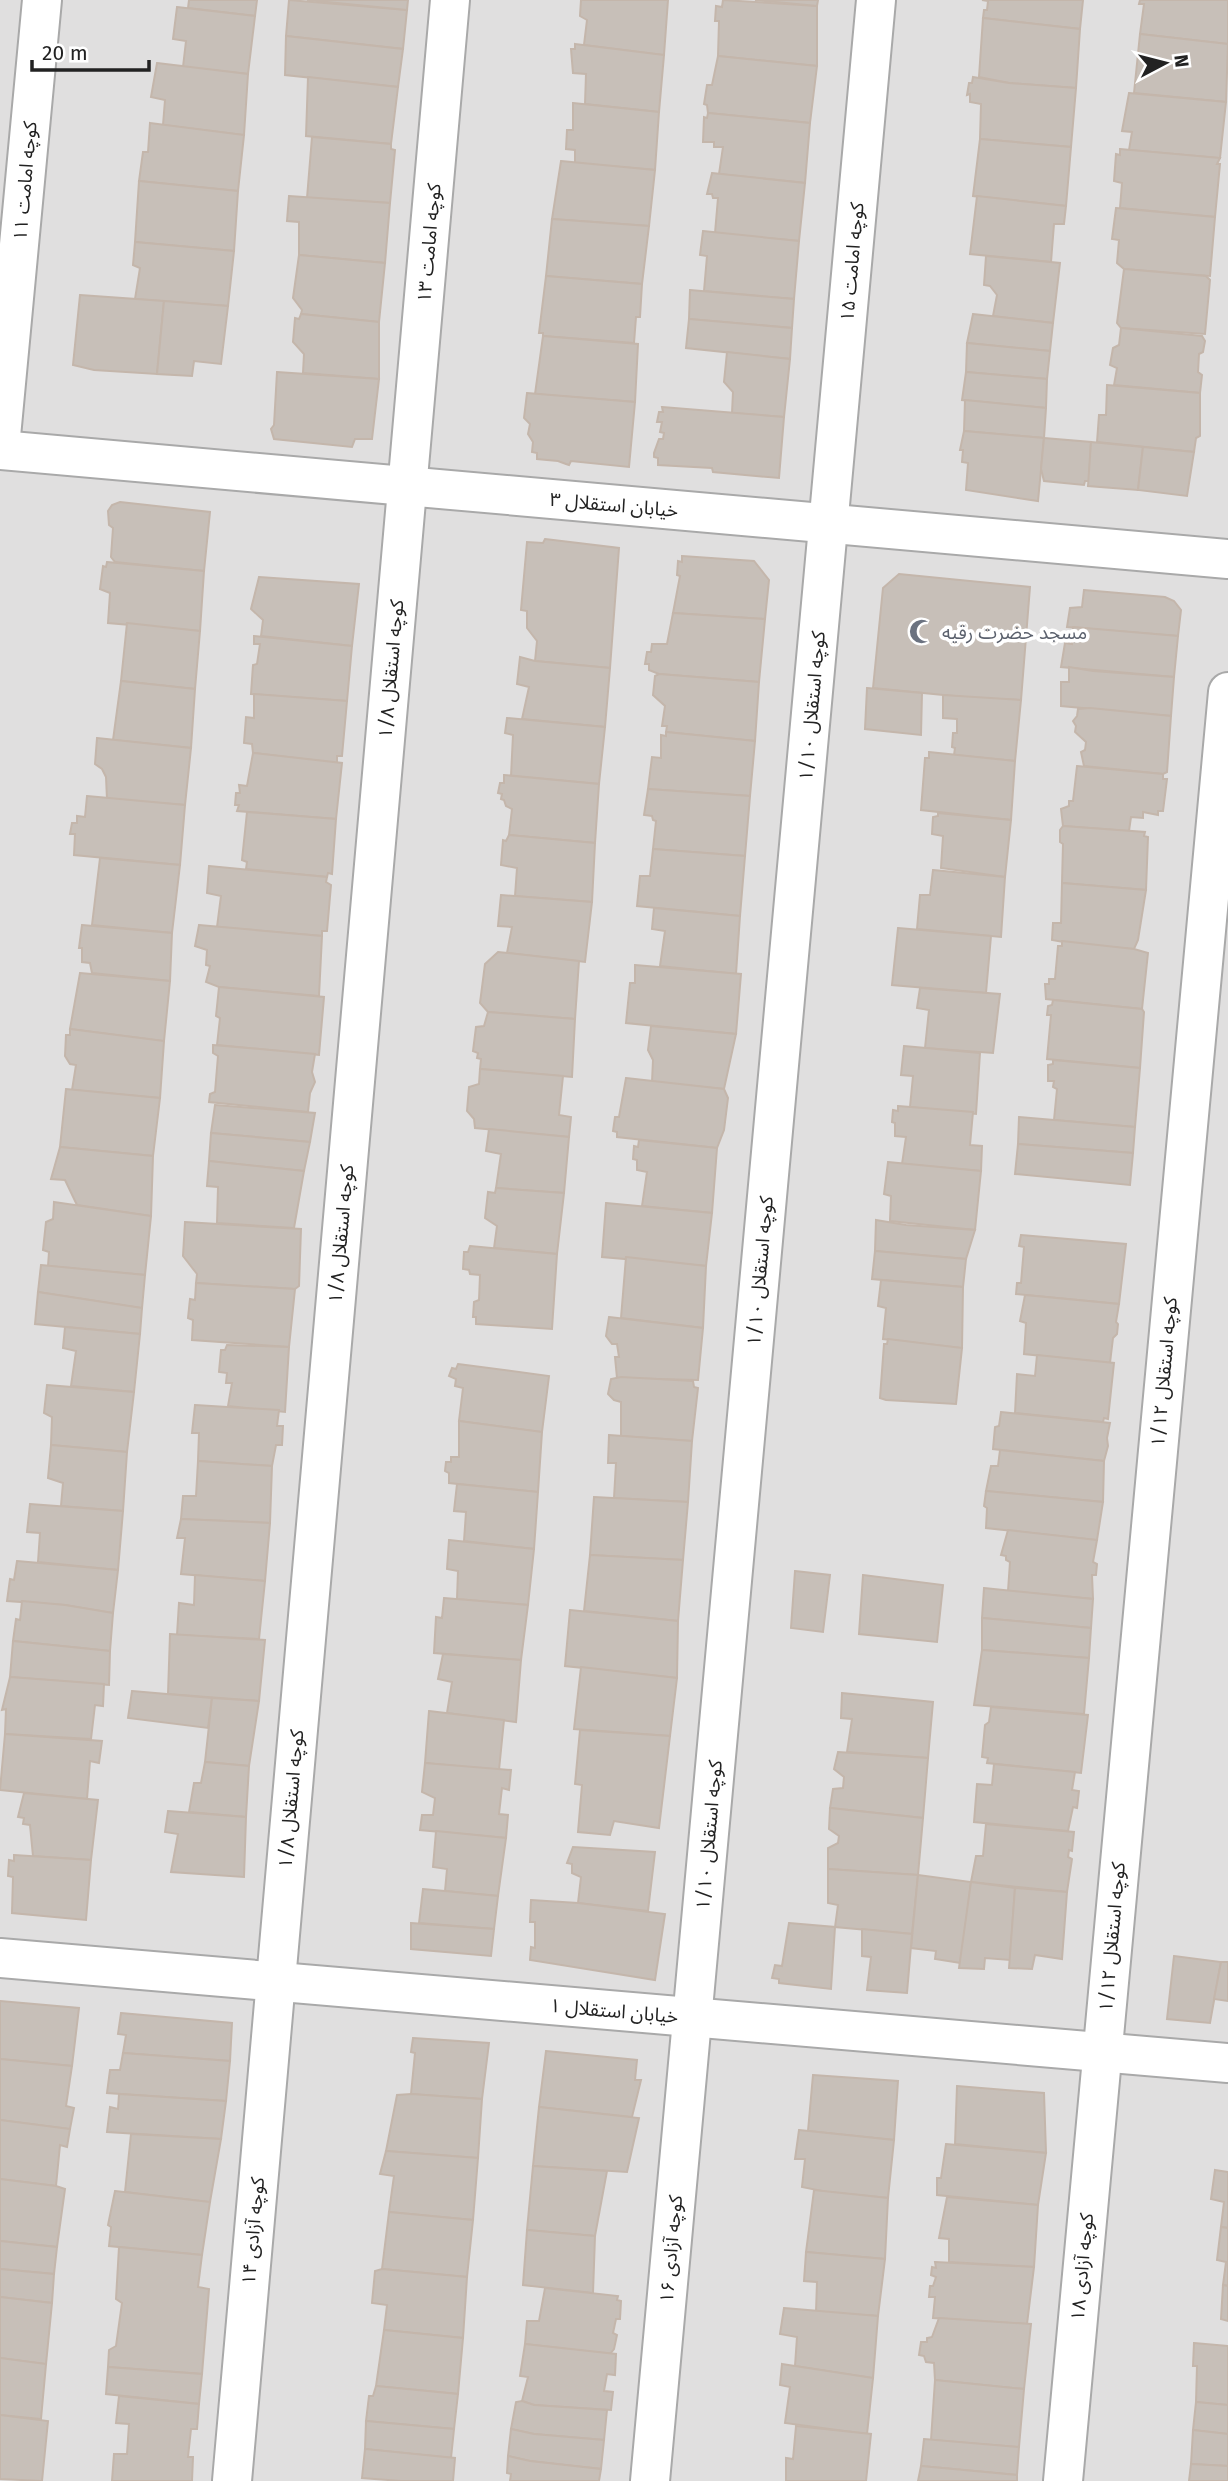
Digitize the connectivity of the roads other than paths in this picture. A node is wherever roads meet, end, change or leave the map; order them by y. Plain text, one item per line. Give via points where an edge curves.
1 (42, 0) edge
2 (450, 0) edge
3 (876, 0) edge
4 (0, 449) edge
5 (407, 486) junction
6 (828, 524) junction
7 (1228, 559) edge
8 (1228, 692) edge
9 (0, 1958) edge
10 (274, 1981) junction
11 (692, 2017) junction
12 (1101, 2052) junction
13 (1228, 2063) edge
14 (232, 2481) edge
15 (650, 2481) edge
16 (1063, 2481) edge

1 - 4 street, کوچه امامت ۱۱
2 - 5 street, کوچه امامت ۱۳
3 - 6 street, کوچه امامت ۱۵
4 - 5 street, خیابان استقلال ۳
5 - 6 street, خیابان استقلال ۳
5 - 10 street, کوچه استقلال ۱/۸
6 - 7 street, خیابان استقلال ۳
6 - 11 street, کوچه استقلال ۱/۱۰
8 - 12 street, کوچه استقلال ۱/۱۲
9 - 10 street, خیابان استقلال ۱
10 - 11 street, خیابان استقلال ۱
10 - 14 street, کوچه آزادی ۱۴
11 - 12 street, خیابان استقلال ۱
11 - 15 street, کوچه آزادی ۱۶
12 - 13 street, خیابان استقلال ۱
12 - 16 street, کوچه آزادی ۱۸

